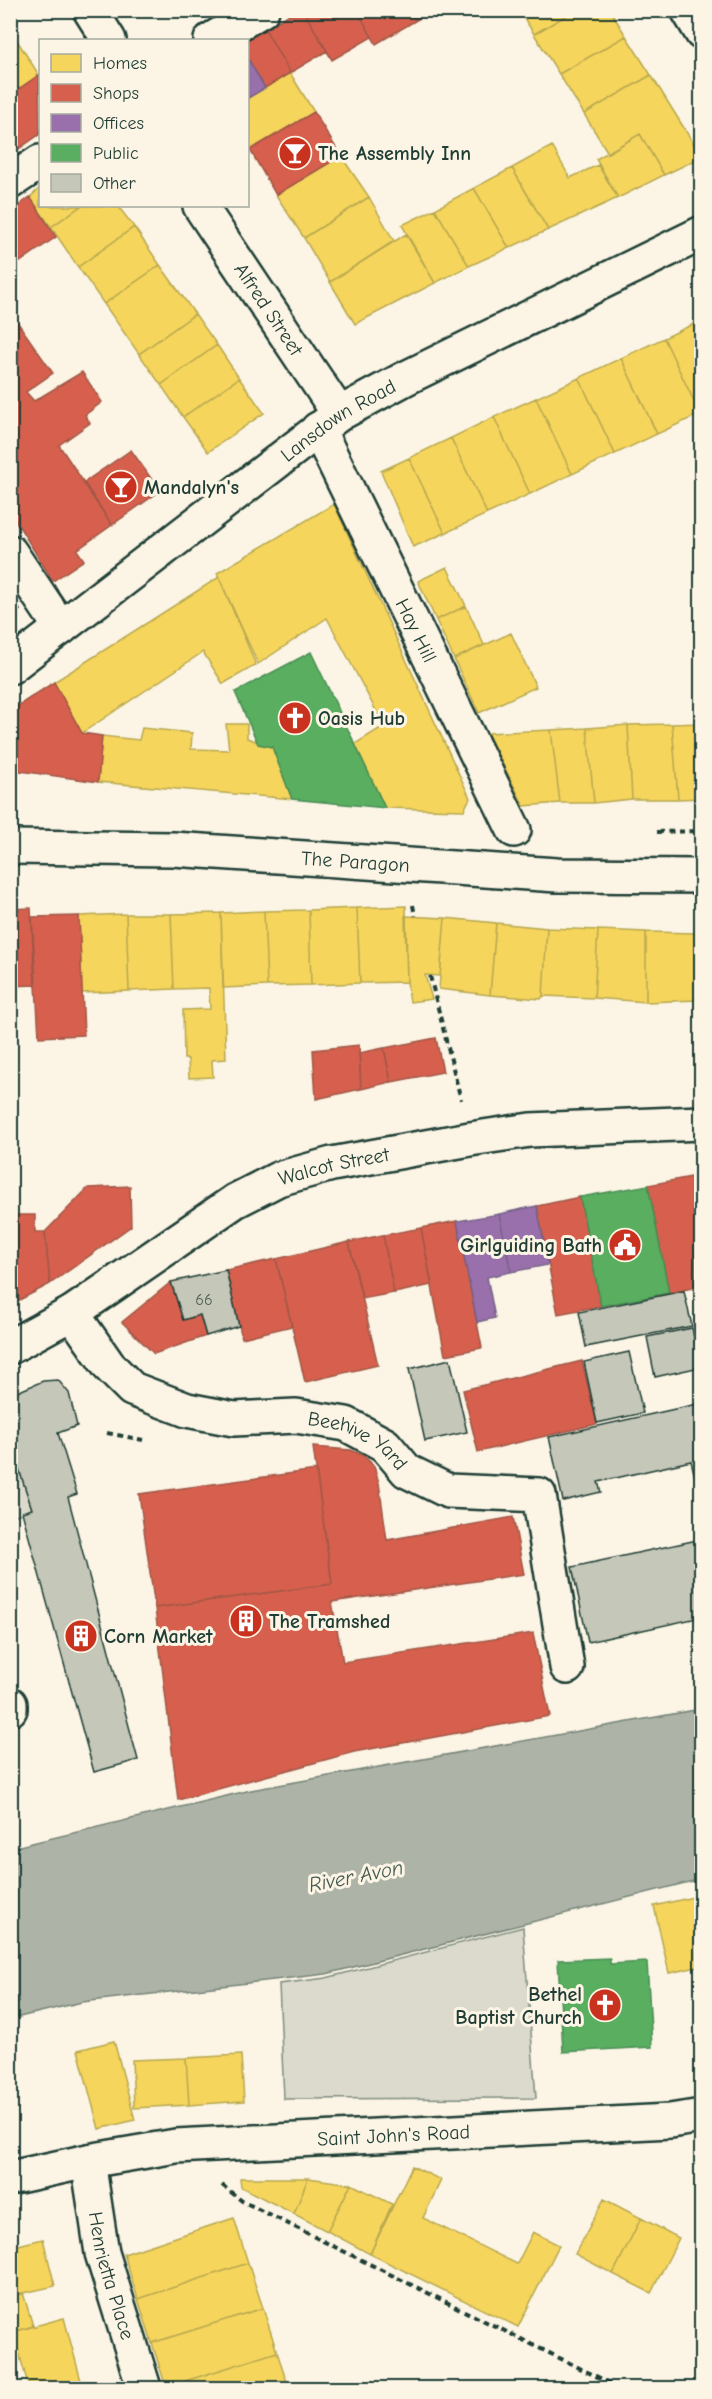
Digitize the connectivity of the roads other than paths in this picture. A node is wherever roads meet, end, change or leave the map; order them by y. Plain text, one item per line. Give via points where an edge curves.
1 (90, 10) edge
2 (262, 10) edge
3 (688, 10) edge
4 (702, 33) edge
5 (108, 39) edge
6 (213, 39) edge
7 (39, 163) edge
8 (10, 183) edge
9 (202, 207) edge
10 (702, 233) edge
11 (328, 422) junction
12 (10, 552) edge
13 (61, 628) junction
14 (10, 667) edge
15 (514, 830) dead end
16 (10, 848) edge
17 (702, 876) edge
18 (702, 1123) edge
19 (72, 1313) junction
20 (10, 1347) edge
21 (567, 1667) dead end
22 (10, 1704) edge
23 (10, 1709) edge
24 (702, 2116) edge
25 (88, 2161) junction
26 (10, 2178) edge
27 (144, 2388) edge

1 - 5 street
2 - 6 street
3 - 4 street
7 - 8 street
9 - 11 street, Alfred Street
10 - 11 street, Lansdown Road via 404,379
11 - 13 street, Lansdown Road
11 - 15 street, Hay Hill
12 - 13 street
13 - 14 street, Lansdown Road
16 - 17 street, The Paragon via 172,849 557,875
18 - 19 street, Walcot Street via 530,1130 332,1164 278,1179 235,1201
19 - 20 street, Walcot Street
19 - 21 street, Beehive Yard via 108,1366 132,1389 187,1410 234,1419 296,1416 346,1424 385,1445 407,1471 448,1491 539,1495
22 - 23 street
24 - 25 street, Saint John's Road via 670,2121 176,2146
25 - 26 street, Saint John's Road
25 - 27 street, Henrietta Place via 102,2253

